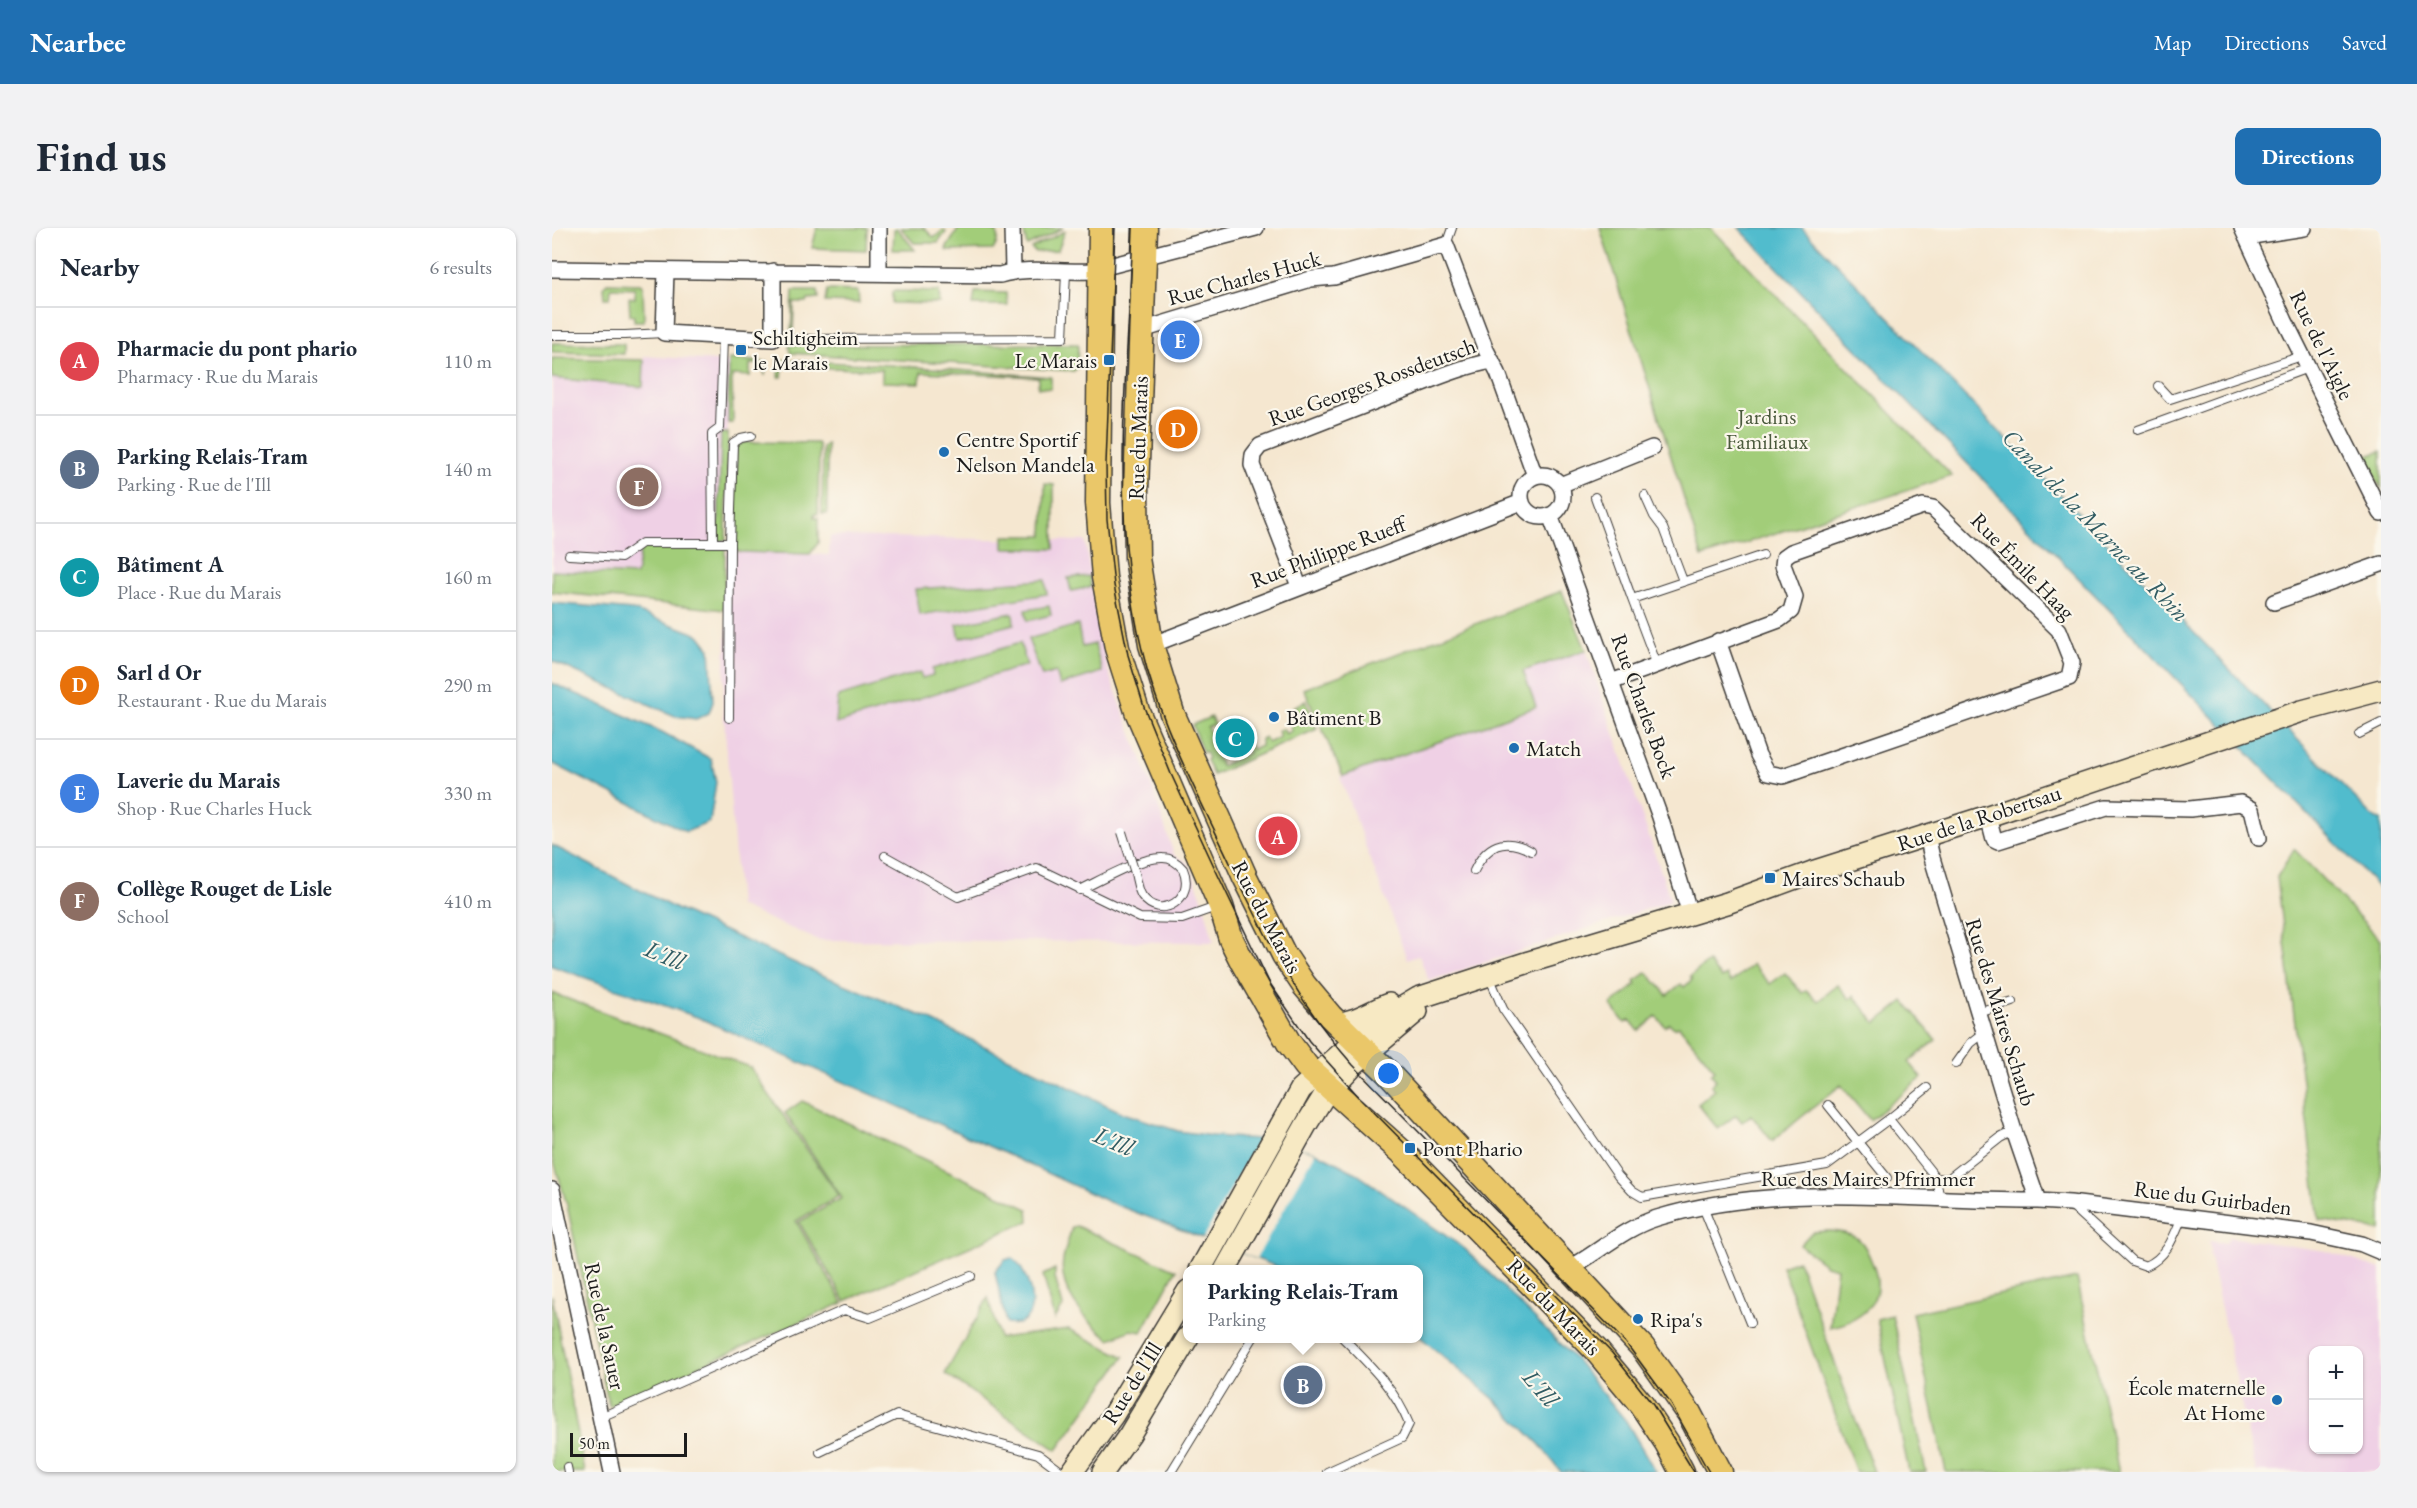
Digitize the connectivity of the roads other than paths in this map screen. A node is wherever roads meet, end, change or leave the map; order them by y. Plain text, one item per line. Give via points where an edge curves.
1 (879, 228) edge
2 (1012, 228) edge
3 (1101, 228) edge
4 (1144, 228) edge
5 (1256, 228) edge
6 (1452, 228) edge
7 (2304, 228) edge
8 (2244, 233) edge
9 (1446, 245) junction
10 (1144, 257) junction
11 (1100, 267) junction
12 (552, 269) edge
13 (666, 271) junction
14 (773, 271) junction
15 (1012, 271) junction
16 (1066, 272) junction
17 (879, 273) junction
18 (1142, 330) junction
19 (664, 333) junction
20 (552, 334) edge
21 (723, 337) junction
22 (773, 339) junction
23 (1492, 361) junction
24 (2305, 362) junction
25 (2158, 386) dead end
26 (2138, 430) dead end
27 (751, 436) dead end
28 (1652, 448) dead end
29 (1535, 476) junction
30 (1560, 484) junction
31 (1595, 496) dead end
32 (1645, 496) dead end
33 (1522, 502) junction
34 (2381, 513) edge
35 (1550, 515) junction
36 (713, 543) junction
37 (730, 543) junction
38 (569, 555) dead end
39 (1763, 555) dead end
40 (2381, 564) edge
41 (1683, 581) junction
42 (1299, 586) junction
43 (1632, 598) junction
44 (2274, 602) dead end
45 (1718, 641) junction
46 (1151, 645) junction
47 (1657, 665) junction
48 (1611, 682) junction
49 (2381, 690) edge
50 (729, 718) dead end
51 (2379, 727) edge
52 (2359, 734) dead end
53 (1988, 816) junction
54 (1122, 832) dead end
55 (1927, 835) junction
56 (2259, 838) dead end
57 (1531, 851) dead end
58 (885, 856) dead end
59 (1474, 872) dead end
60 (1080, 890) junction
61 (1221, 906) junction
62 (1690, 914) junction
63 (1488, 975) junction
64 (1440, 992) junction
65 (1418, 998) junction
66 (2013, 1002) dead end
67 (1979, 1013) junction
68 (1337, 1023) junction
69 (1985, 1032) junction
70 (1362, 1046) junction
71 (1956, 1064) dead end
72 (1312, 1078) junction
73 (1927, 1088) dead end
74 (1828, 1105) dead end
75 (1889, 1119) junction
76 (2014, 1131) junction
77 (1858, 1142) junction
78 (1887, 1178) dead end
79 (1936, 1178) junction
80 (552, 1190) edge
81 (1940, 1199) junction
82 (2038, 1200) junction
83 (2070, 1203) junction
84 (1703, 1207) junction
85 (2182, 1217) junction
86 (2381, 1252) edge
87 (1203, 1265) edge
88 (1227, 1265) edge
89 (1570, 1268) junction
90 (971, 1276) dead end
91 (1183, 1299) edge
92 (1750, 1323) dead end
93 (1184, 1343) edge
94 (1249, 1343) edge
95 (1348, 1343) edge
96 (601, 1417) junction
97 (820, 1452) dead end
98 (612, 1472) edge
99 (1062, 1472) edge
100 (1072, 1472) edge
101 (1103, 1472) edge
102 (1172, 1472) edge
103 (1327, 1472) edge
104 (1682, 1472) edge
105 (1720, 1472) edge

1 - 17 street
2 - 15 street
3 - 11 main road, Rue du Marais
4 - 10 main road, Rue du Marais
5 - 10 street
6 - 9 lane
7 - 8 street
8 - 24 street, Rue de l'Aigle
9 - 18 street, Rue Charles Huck via 1334,277 1311,279
9 - 23 street
10 - 11 street
10 - 18 main road, Rue du Marais
11 - 16 street
11 - 61 main road, Rue du Marais via 1098,502 1108,601 1117,648 1137,711
12 - 13 street
13 - 14 street
13 - 19 street
14 - 17 street
14 - 22 street
15 - 16 street
15 - 17 street via 1000,275
16 - 22 lane via 1063,338
18 - 46 main road, Rue du Marais via 1137,558
19 - 20 lane
19 - 21 street
21 - 22 street
21 - 36 lane via 720,428 712,434
23 - 29 street, Rue Georges Rossdeutsch
23 - 42 street, Rue Georges Rossdeutsch via 1260,446 1252,465
24 - 25 lane via 2170,399
24 - 26 lane
24 - 34 street, Rue de l'Aigle
27 - 37 lane via 733,443
28 - 30 street
29 - 30 street via 1546,475
29 - 33 street via 1525,484
30 - 35 street via 1562,502
31 - 43 lane
32 - 41 lane via 1663,528
33 - 35 street via 1536,515
33 - 42 street, Rue Philippe Rueff
35 - 48 street, Rue Charles Bock
36 - 37 lane
36 - 38 lane via 642,543 621,558
37 - 50 lane
39 - 41 lane
40 - 44 street
41 - 43 lane
42 - 46 street, Rue Philippe Rueff
43 - 47 lane
45 - 45 street, Rue Émile Haag via 1758,755 1768,773 1783,776 2068,678 2072,663 2059,630 1934,508 1923,506 1791,552 1784,557 1783,565 1795,597 1791,611 1779,620
45 - 47 street, Rue Émile Haag
46 - 68 main road, Rue du Marais via 1172,713 1245,877 1284,955
47 - 48 street, Rue Émile Haag
48 - 62 street, Rue Charles Bock
49 - 53 main road, Rue de la Robertsau via 2302,711
51 - 52 lane
53 - 55 main road, Rue de la Robertsau
53 - 56 street via 1998,841 2106,807 2190,809 2241,803 2252,809
54 - 60 lane, bridge via 1135,873 1144,898 1165,907 1180,900 1187,885 1183,869 1162,858 1120,870
55 - 62 main road, Rue de la Robertsau
55 - 67 street, Rue des Maires Schaub
57 - 59 lane via 1518,843 1501,844 1480,857
58 - 60 lane via 958,897 1037,868
60 - 61 lane via 1140,918 1182,919
61 - 72 main road, Rue du Marais via 1242,961
62 - 63 main road, Rue de la Robertsau
63 - 64 main road, Rue de la Robertsau
63 - 77 lane via 1503,1009 1606,1158 1632,1191 1642,1197 1827,1165
64 - 65 main road, Rue de la Robertsau
64 - 70 main road, Rue de la Robertsau
65 - 68 main road, Rue de la Robertsau via 1403,998 1350,1022
65 - 70 main road, Rue de la Robertsau via 1376,1023
66 - 67 lane
67 - 69 street, Rue des Maires Schaub
68 - 70 main road, Rue du Marais
69 - 71 lane
69 - 76 street, Rue des Maires Schaub
70 - 72 main road
70 - 89 main road, Rue du Marais
72 - 87 main road via 1284,1119
72 - 88 main road via 1305,1125
72 - 104 main road, Rue du Marais via 1402,1152 1603,1357 1641,1404
73 - 75 lane
74 - 77 lane
75 - 77 lane
75 - 79 lane
76 - 79 lane via 1948,1179
76 - 82 street, Rue des Maires Schaub
77 - 78 lane
79 - 81 lane
80 - 96 street, Rue de la Sauer
81 - 82 street, Rue des Maires Pfrimmer
81 - 84 street, Rue des Maires Pfrimmer via 1764,1198
82 - 83 street, Rue du Guirbaden
83 - 85 street, Rue du Guirbaden
83 - 85 lane via 2132,1261 2146,1266 2158,1261
84 - 89 street, Rue des Maires Pfrimmer via 1655,1218 1618,1235
84 - 92 lane
85 - 86 street, Rue du Guirbaden via 2328,1236
89 - 105 main road, Rue du Marais via 1653,1361 1694,1421
90 - 96 lane via 870,1318 844,1310
91 - 100 main road, Rue de l'Ill via 1113,1415
93 - 101 main road, Rue de l'Ill
94 - 102 lane
95 - 103 lane via 1380,1375 1409,1424 1402,1438
96 - 98 street, Rue de la Sauer
97 - 99 lane via 897,1415 1038,1454

